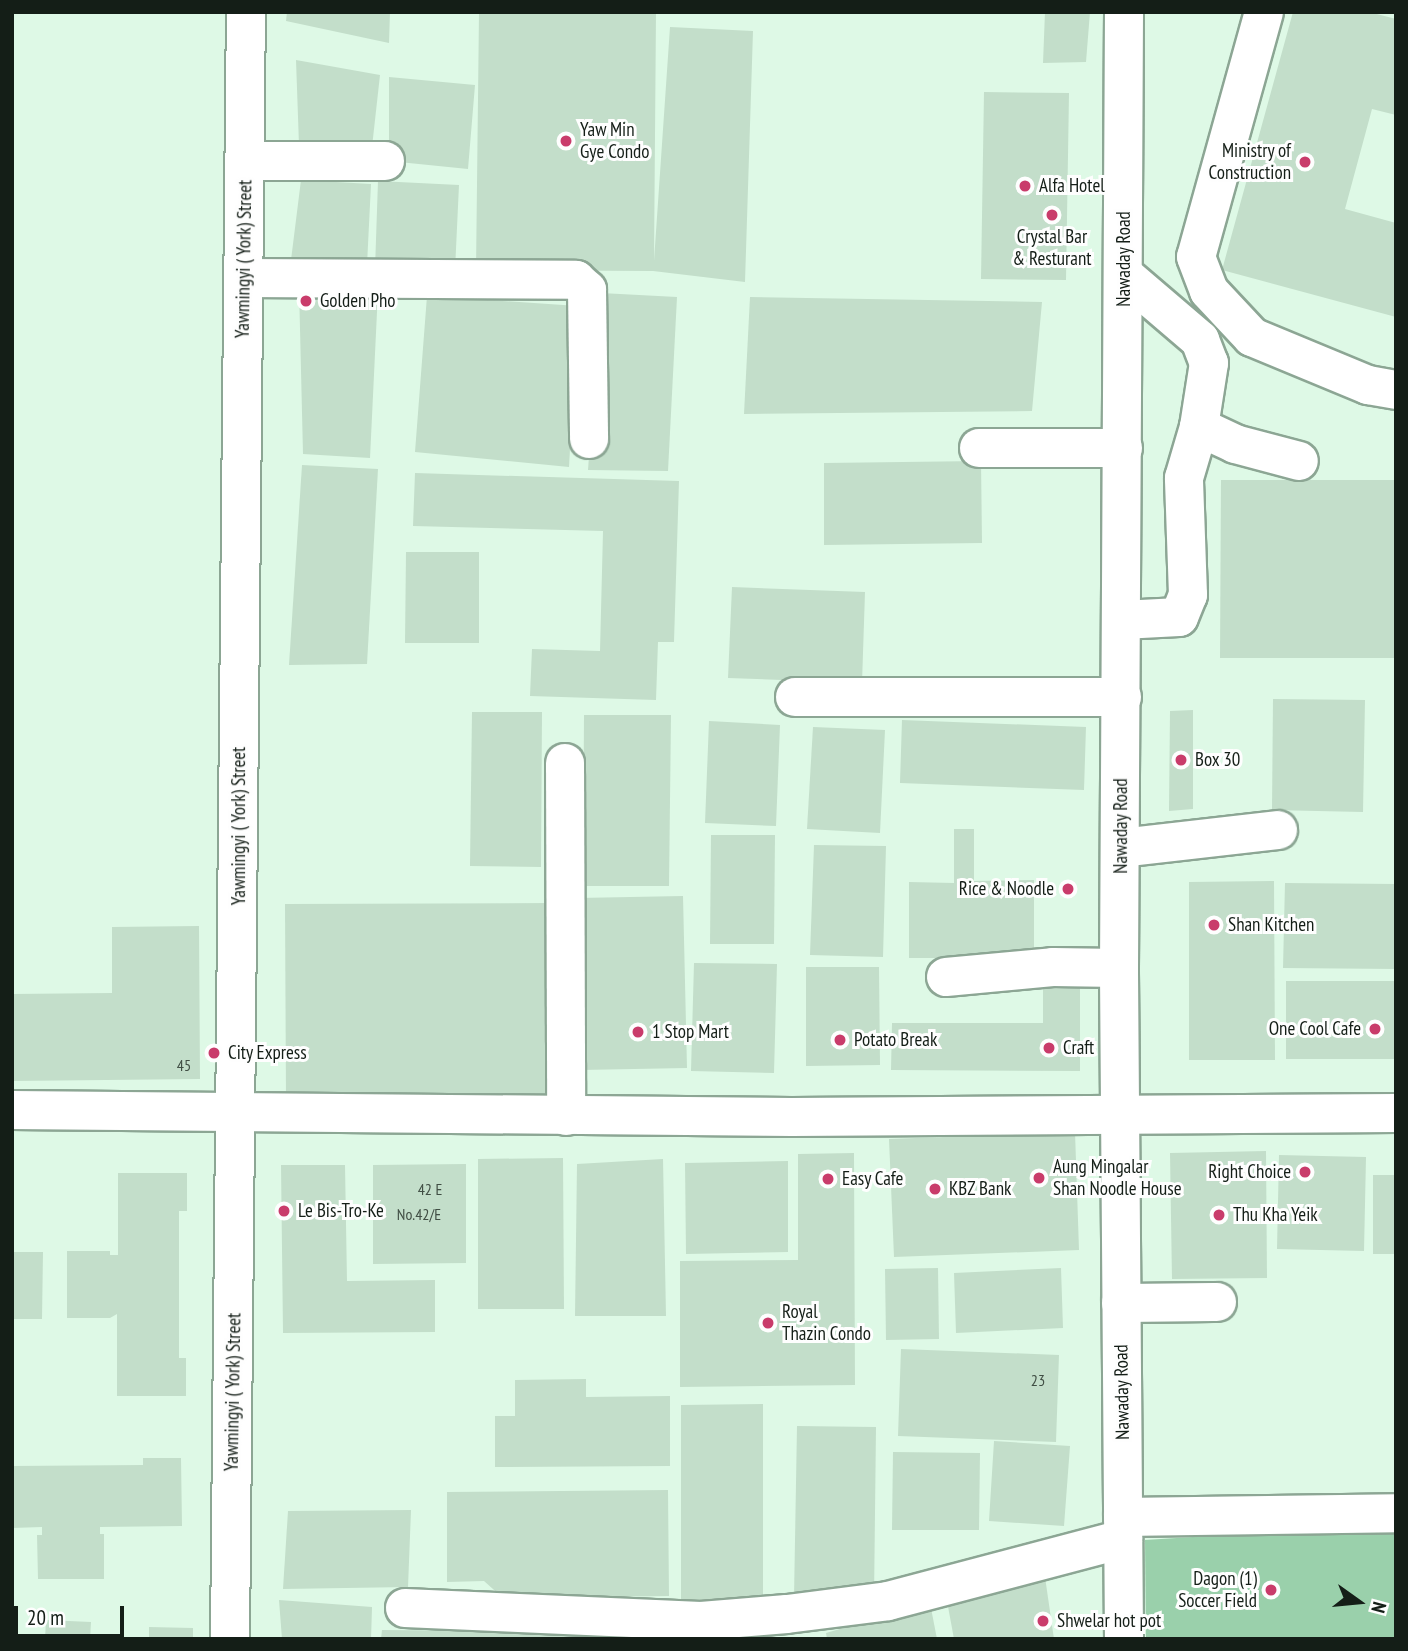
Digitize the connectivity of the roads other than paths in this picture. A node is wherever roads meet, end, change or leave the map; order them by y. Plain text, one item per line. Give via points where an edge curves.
1 (246, 12) edge
2 (1124, 12) edge
3 (1264, 12) edge
4 (245, 161) junction
5 (385, 161) dead end
6 (1124, 275) junction
7 (244, 278) junction
8 (1396, 390) edge
9 (1199, 427) junction
10 (589, 439) dead end
11 (979, 448) dead end
12 (1123, 449) junction
13 (1299, 461) dead end
14 (1122, 620) junction
15 (795, 697) dead end
16 (1122, 697) junction
17 (565, 763) dead end
18 (1278, 830) dead end
19 (1121, 848) junction
20 (1119, 968) junction
21 (946, 977) dead end
22 (12, 1110) edge
23 (1119, 1112) junction
24 (237, 1114) junction
25 (1396, 1114) edge
26 (566, 1116) junction
27 (1217, 1301) dead end
28 (1121, 1303) junction
29 (1396, 1513) edge
30 (1123, 1528) junction
31 (405, 1608) dead end
32 (789, 1627) edge
33 (230, 1639) edge
34 (1124, 1639) edge

1 - 4 street, Yawmingyi ( York) Street
2 - 6 street, Nawaday Road
3 - 8 street via 1196,257 1209,291 1252,337 1368,385
4 - 5 street
4 - 7 street, Yawmingyi ( York) Street
6 - 9 street via 1199,340 1209,363
6 - 12 street, Nawaday Road
7 - 10 street via 576,281 587,290
7 - 24 street, Yawmingyi ( York) Street
9 - 13 street via 1235,444
9 - 14 street via 1184,478 1188,596 1180,617
11 - 12 street
12 - 14 street, Nawaday Road
14 - 16 street, Nawaday Road
15 - 16 street
16 - 19 street, Nawaday Road
17 - 26 street
18 - 19 street
19 - 20 street, Nawaday Road
20 - 21 street via 1053,967
20 - 23 street, Nawaday Road
22 - 24 street
23 - 25 street
23 - 26 street
23 - 28 street, Nawaday Road
24 - 26 street
24 - 33 street, Yawmingyi ( York) Street
27 - 28 street
28 - 30 street, Nawaday Road
29 - 30 street
30 - 32 street
30 - 34 street, Nawaday Road
31 - 32 street

